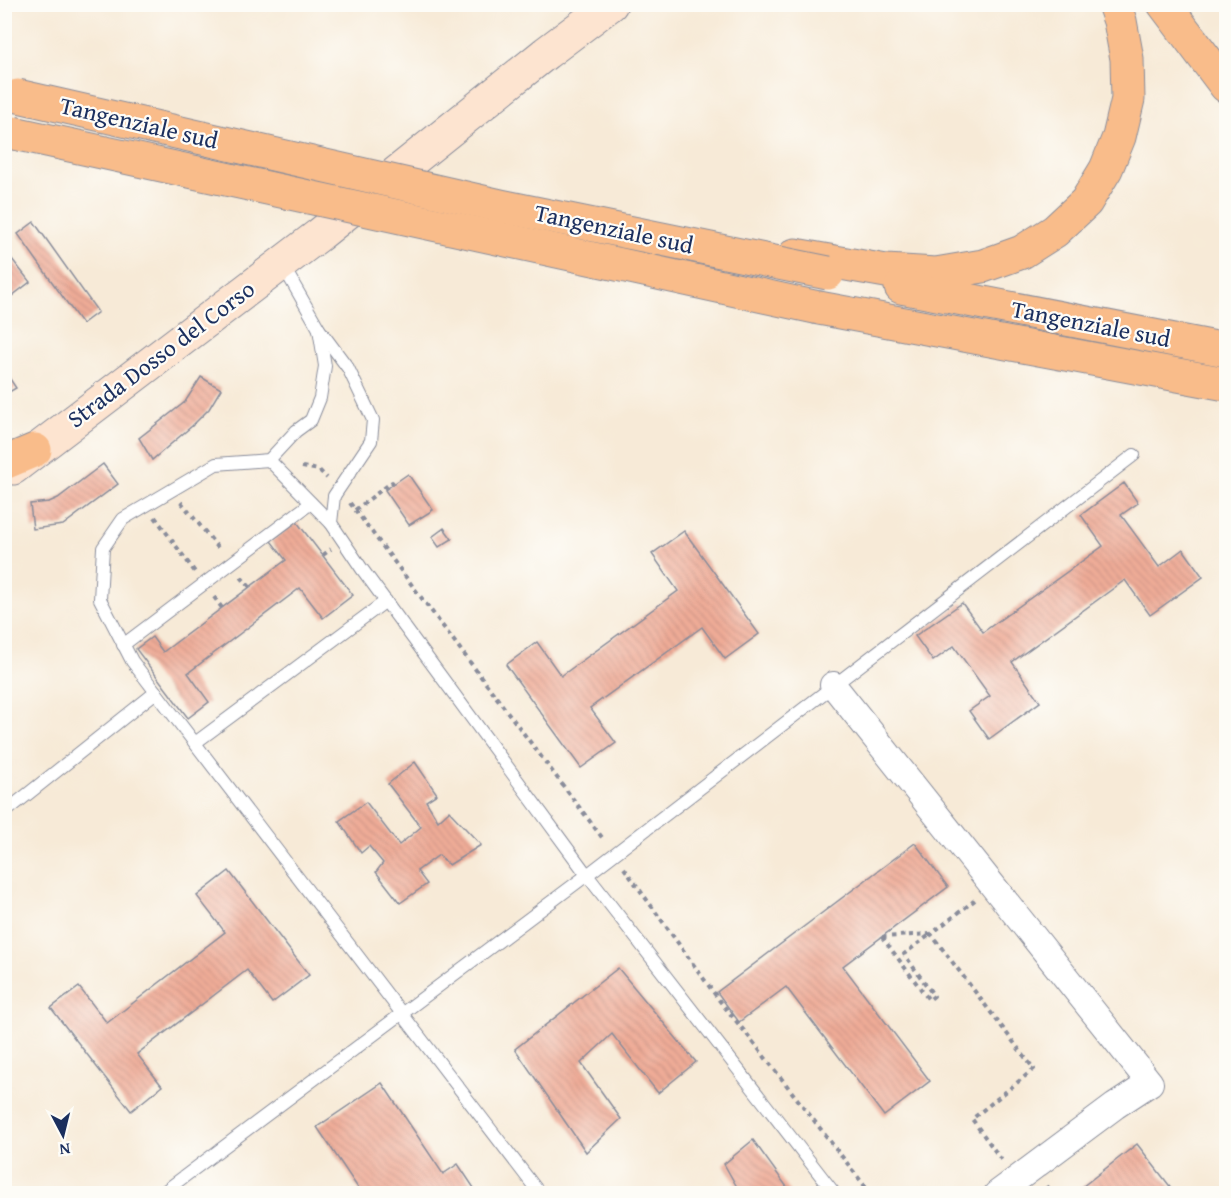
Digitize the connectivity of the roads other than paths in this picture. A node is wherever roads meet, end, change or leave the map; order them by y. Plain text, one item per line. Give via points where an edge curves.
1 (611, 4) edge
2 (1114, 4) edge
3 (1164, 4) edge
4 (1227, 86) edge
5 (11, 94) edge
6 (8, 132) edge
7 (281, 263) junction
8 (829, 267) junction
9 (319, 328) junction
10 (1227, 350) edge
11 (1227, 384) edge
12 (35, 450) junction
13 (1134, 454) dead end
14 (269, 460) junction
15 (4, 463) edge
16 (4, 474) edge
17 (311, 503) junction
18 (331, 523) junction
19 (386, 601) junction
20 (123, 645) junction
21 (833, 685) junction
22 (156, 692) junction
23 (195, 743) junction
24 (4, 813) edge
25 (587, 875) junction
26 (401, 1014) junction
27 (161, 1194) edge
28 (540, 1194) edge
29 (835, 1194) edge
30 (997, 1194) edge

1 - 7 main road, Strada Dosso del Corso
2 - 8 highway via 1127,59 1128,99 1119,136 1106,169 1086,202 1055,231 1022,252 983,266 936,274
3 - 4 highway
5 - 8 highway, Tangenziale sud, bridge via 501,206
6 - 11 highway, Tangenziale sud, bridge via 819,308
7 - 9 lane
7 - 12 main road, Strada Dosso del Corso
8 - 10 highway, Tangenziale sud
9 - 14 lane via 325,366 320,398 311,420
9 - 18 lane via 348,368 373,420 371,441 334,496
12 - 15 highway
12 - 16 main road, Strada Dosso del Corso
13 - 21 lane
14 - 17 lane
14 - 20 lane via 216,464 123,519 103,548 100,599
17 - 18 lane
17 - 20 lane
18 - 19 lane
19 - 23 lane
19 - 25 lane
20 - 22 lane
21 - 25 lane
21 - 30 street via 1150,1083
22 - 23 lane
22 - 24 lane
23 - 26 lane
25 - 26 lane
25 - 29 lane
26 - 27 lane
26 - 28 lane

